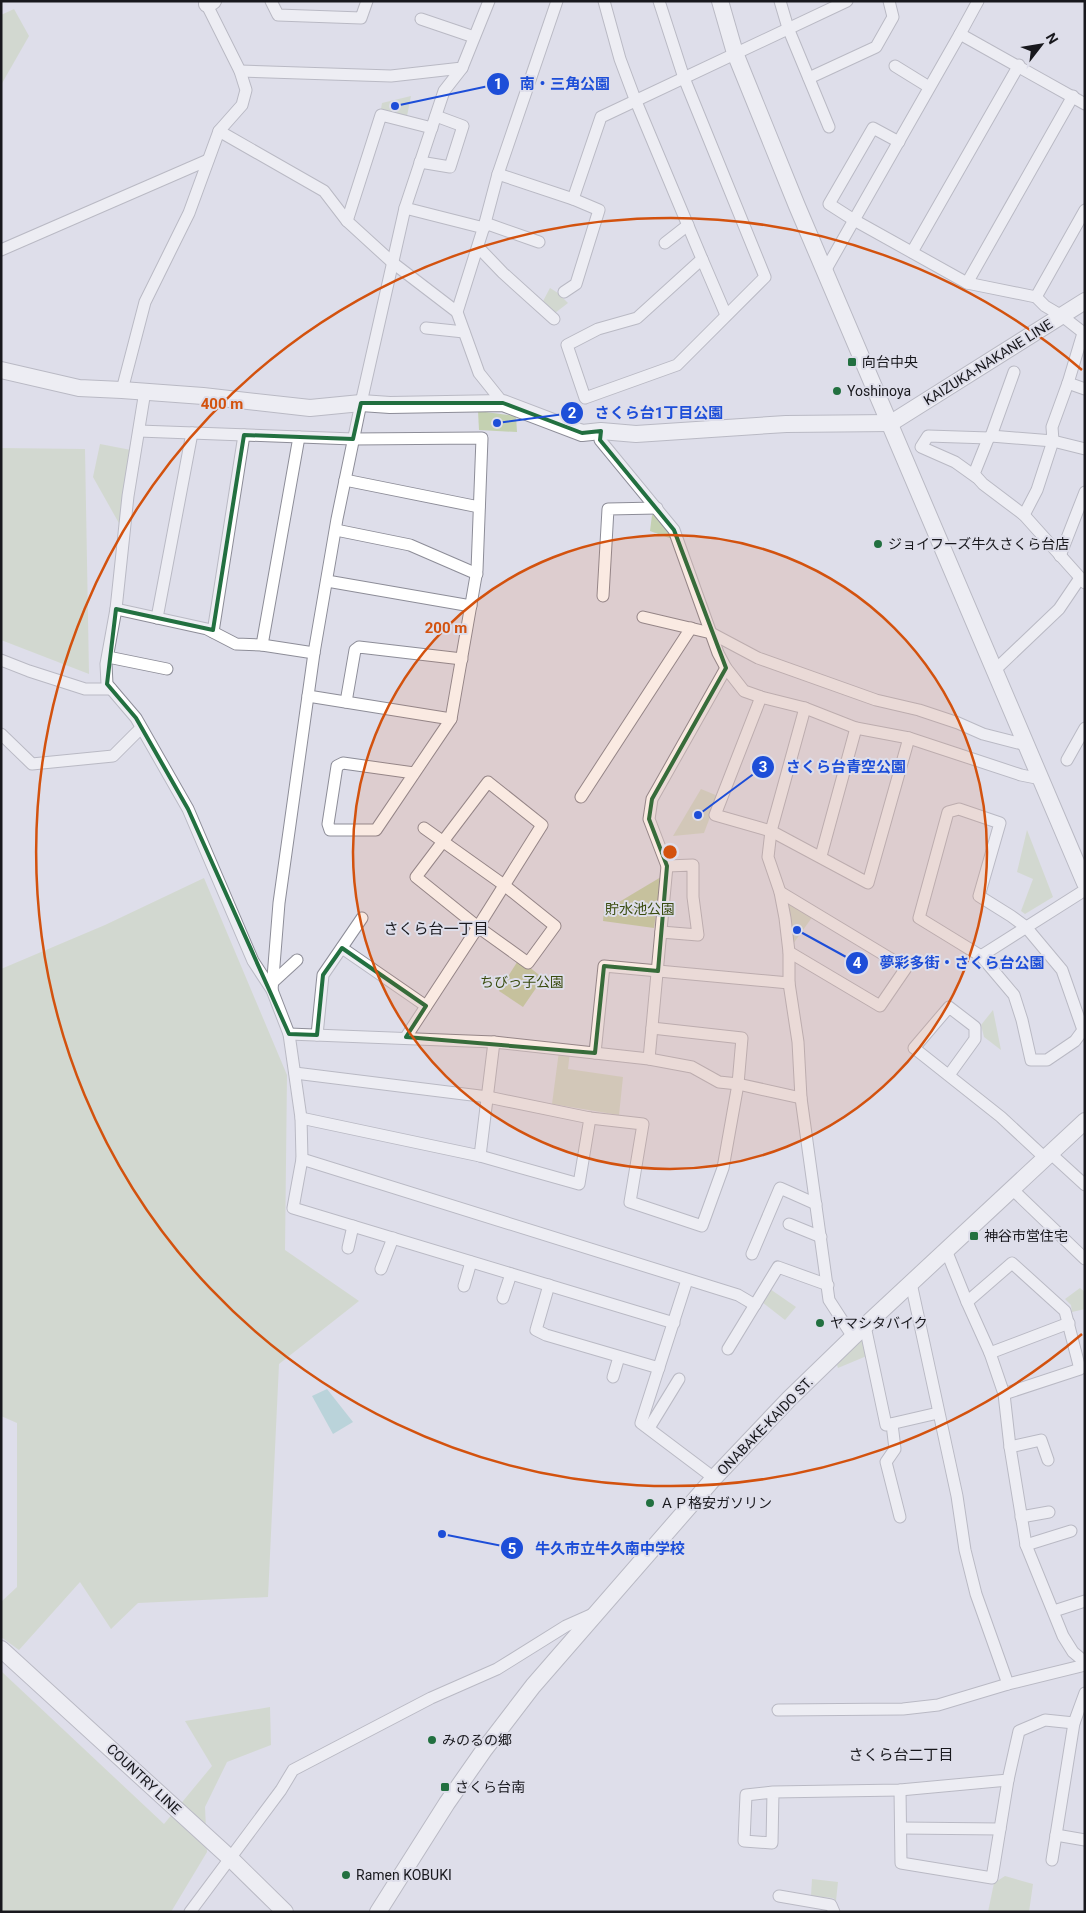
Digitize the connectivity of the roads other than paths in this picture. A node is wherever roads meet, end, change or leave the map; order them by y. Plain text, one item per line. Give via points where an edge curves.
1 (271, 1) edge
2 (367, 1) edge
3 (489, 1) edge
4 (557, 1) edge
5 (604, 1) edge
6 (659, 1) edge
7 (720, 1) edge
8 (780, 1) edge
9 (847, 1) edge
10 (889, 1) edge
11 (978, 1) edge
12 (208, 2) edge
13 (835, 4) edge
14 (421, 19) dead end
15 (788, 28) junction
16 (960, 34) junction
17 (474, 37) junction
18 (735, 53) junction
19 (1018, 65) junction
20 (895, 66) dead end
21 (462, 68) junction
22 (240, 71) junction
23 (684, 78) junction
24 (809, 78) junction
25 (929, 87) junction
26 (1073, 96) junction
27 (635, 99) junction
28 (1085, 104) edge
29 (436, 116) junction
30 (829, 127) dead end
31 (432, 128) junction
32 (219, 131) junction
33 (899, 142) junction
34 (208, 160) junction
35 (420, 162) junction
36 (498, 174) junction
37 (573, 199) junction
38 (405, 208) junction
39 (1085, 210) edge
40 (854, 220) junction
41 (347, 221) junction
42 (484, 225) junction
43 (688, 226) junction
44 (539, 242) dead end
45 (665, 243) dead end
46 (478, 247) junction
47 (1, 250) edge
48 (912, 252) junction
49 (702, 259) junction
50 (393, 263) junction
51 (825, 271) junction
52 (967, 283) junction
53 (564, 292) dead end
54 (1036, 297) junction
55 (1085, 301) edge
56 (457, 312) junction
57 (726, 315) junction
58 (1062, 316) junction
59 (554, 320) dead end
60 (426, 328) dead end
61 (464, 332) junction
62 (1084, 333) edge
63 (1, 370) edge
64 (1014, 372) dead end
65 (1068, 383) junction
66 (1085, 389) edge
67 (122, 390) junction
68 (145, 391) junction
69 (360, 403) junction
70 (503, 403) junction
71 (891, 423) junction
72 (139, 431) junction
73 (601, 431) junction
74 (192, 433) junction
75 (244, 435) junction
76 (299, 437) junction
77 (990, 437) junction
78 (353, 439) junction
79 (1052, 440) junction
80 (1085, 449) edge
81 (976, 478) junction
82 (345, 480) junction
83 (1085, 492) edge
84 (480, 507) junction
85 (658, 508) junction
86 (1024, 515) junction
87 (336, 530) junction
88 (1060, 556) junction
89 (477, 574) junction
90 (1082, 580) edge
91 (327, 581) junction
92 (603, 596) dead end
93 (471, 606) junction
94 (116, 609) junction
95 (642, 617) dead end
96 (157, 618) junction
97 (691, 628) junction
98 (213, 632) junction
99 (711, 633) junction
100 (262, 645) junction
101 (314, 653) junction
102 (108, 657) junction
103 (462, 659) junction
104 (1, 660) edge
105 (726, 668) junction
106 (167, 669) dead end
107 (995, 670) junction
108 (111, 690) junction
109 (308, 696) junction
110 (761, 698) junction
111 (346, 702) junction
112 (805, 708) junction
113 (451, 719) junction
114 (141, 728) junction
115 (856, 728) junction
116 (1, 734) edge
117 (1083, 734) edge
118 (909, 738) junction
119 (1026, 745) junction
120 (1067, 760) dead end
121 (414, 773) junction
122 (1041, 779) junction
123 (581, 797) dead end
124 (424, 828) dead end
125 (771, 831) junction
126 (443, 841) junction
127 (821, 856) junction
128 (667, 866) junction
129 (1085, 883) edge
130 (504, 885) junction
131 (1085, 890) edge
132 (780, 892) junction
133 (362, 918) dead end
134 (478, 927) junction
135 (1026, 927) junction
136 (661, 932) junction
137 (342, 948) junction
138 (789, 952) junction
139 (981, 956) junction
140 (296, 960) dead end
141 (658, 971) junction
142 (789, 983) junction
143 (272, 986) junction
144 (426, 1006) junction
145 (652, 1028) junction
146 (289, 1034) junction
147 (318, 1035) junction
148 (406, 1037) junction
149 (494, 1042) junction
150 (595, 1052) junction
151 (649, 1059) junction
152 (295, 1073) junction
153 (949, 1074) junction
154 (738, 1084) junction
155 (488, 1097) junction
156 (801, 1098) junction
157 (301, 1118) junction
158 (590, 1118) junction
159 (1085, 1121) edge
160 (480, 1156) junction
161 (1047, 1156) junction
162 (302, 1159) junction
163 (1085, 1185) edge
164 (1012, 1189) junction
165 (816, 1204) junction
166 (789, 1224) dead end
167 (353, 1226) junction
168 (821, 1237) junction
169 (393, 1238) junction
170 (348, 1248) dead end
171 (946, 1250) junction
172 (752, 1254) dead end
173 (1085, 1259) edge
174 (471, 1262) junction
175 (381, 1269) dead end
176 (511, 1274) junction
177 (687, 1280) junction
178 (910, 1283) junction
179 (549, 1285) junction
180 (828, 1285) junction
181 (464, 1286) dead end
182 (503, 1298) dead end
183 (967, 1302) junction
184 (755, 1305) junction
185 (674, 1323) junction
186 (1069, 1323) junction
187 (859, 1331) junction
188 (728, 1349) dead end
189 (990, 1353) junction
190 (619, 1357) junction
191 (659, 1368) junction
192 (613, 1377) dead end
193 (679, 1379) dead end
194 (1004, 1394) junction
195 (938, 1414) junction
196 (892, 1424) junction
197 (649, 1428) junction
198 (1010, 1447) junction
199 (1048, 1460) dead end
200 (714, 1478) junction
201 (1049, 1512) dead end
202 (900, 1517) dead end
203 (1021, 1517) junction
204 (1071, 1530) dead end
205 (1026, 1545) junction
206 (1085, 1601) edge
207 (1054, 1611) junction
208 (593, 1614) junction
209 (1, 1649) edge
210 (1085, 1664) edge
211 (1008, 1684) junction
212 (1085, 1693) edge
213 (778, 1710) dead end
214 (1074, 1723) junction
215 (1008, 1780) junction
216 (900, 1790) junction
217 (773, 1792) junction
218 (901, 1828) junction
219 (1000, 1829) junction
220 (1056, 1835) junction
221 (1085, 1840) edge
222 (230, 1858) junction
223 (1052, 1860) dead end
224 (779, 1896) dead end
225 (190, 1912) edge
226 (286, 1912) edge
227 (378, 1912) edge
228 (834, 1912) edge

1 - 2 street via 278,15 362,18
3 - 17 street
4 - 36 street
5 - 27 street
6 - 23 street
7 - 18 street
8 - 15 street
9 - 13 street
10 - 24 street via 893,18 876,47
11 - 16 street
12 - 22 street
13 - 15 street
14 - 17 street
15 - 18 street
15 - 24 street
16 - 19 street
16 - 25 street
17 - 21 street
18 - 23 street
18 - 51 street
19 - 26 street
19 - 48 street
20 - 25 street
21 - 22 street via 391,76
21 - 29 street via 444,91
22 - 32 street via 246,90 242,104
23 - 27 street
23 - 57 street via 765,277
24 - 30 street
25 - 33 street
26 - 28 street
26 - 52 street
27 - 37 street via 600,116
27 - 43 street
29 - 31 street
29 - 35 street via 463,126 450,167
31 - 35 street
31 - 41 street via 381,114
32 - 34 street
32 - 41 street via 324,190
33 - 40 street
33 - 40 street via 873,128 829,204
34 - 47 street
34 - 67 street via 189,213 145,302
35 - 38 street
36 - 37 street
36 - 42 street
37 - 53 street via 599,210 576,284
38 - 42 street
38 - 50 street
39 - 54 street
40 - 48 street
40 - 51 street
41 - 50 street
42 - 44 street
42 - 46 street
43 - 45 street
43 - 49 street
46 - 56 street
46 - 59 street
48 - 52 street
49 - 57 street
49 - 57 street via 637,318 598,329 567,345 585,398 676,365
50 - 56 street
50 - 69 street
51 - 71 street
52 - 54 street
54 - 58 street
55 - 58 street, KAIZUKA-NAKANE LINE
56 - 61 street
58 - 62 street
58 - 71 street, KAIZUKA-NAKANE LINE
60 - 61 street
61 - 70 street via 479,373
62 - 65 street
63 - 67 street via 79,388
64 - 77 street
65 - 66 street
65 - 79 street via 1052,427
67 - 68 street
68 - 69 street via 310,408
68 - 72 street
69 - 70 street
69 - 78 street
70 - 73 street via 582,433
71 - 73 street via 786,424 636,434
71 - 107 street
72 - 74 street
72 - 94 street via 128,496
73 - 85 street via 600,440
74 - 75 street
74 - 96 street
75 - 76 street
75 - 98 street
76 - 78 street
76 - 100 street
77 - 79 street
77 - 81 street via 974,471
77 - 81 street via 928,436 922,447 955,462
78 - 82 street
78 - 84 street via 482,438
79 - 80 street
79 - 86 street via 1037,490
81 - 86 street
82 - 84 street
82 - 87 street
83 - 88 street
84 - 89 street
85 - 92 street via 608,509
85 - 99 street via 674,530
86 - 88 street
87 - 89 street via 410,545
87 - 91 street
88 - 90 street
89 - 93 street
90 - 107 street via 1059,608
91 - 93 street
91 - 101 street
93 - 103 street
94 - 96 street
94 - 102 street
95 - 97 street
96 - 98 street
97 - 99 street
97 - 123 street
98 - 100 street via 236,644
99 - 105 street
99 - 119 street via 758,658 876,700 920,710 983,734
100 - 101 street
101 - 109 street
102 - 106 street
102 - 108 street via 107,684
103 - 111 street via 359,647 355,650
103 - 113 street
104 - 108 street via 85,689
105 - 110 street via 744,691
105 - 128 street via 652,799 649,819
107 - 119 street
108 - 114 street
109 - 111 street
109 - 143 street via 279,903
110 - 112 street
110 - 125 street via 715,815
111 - 113 street
112 - 115 street
112 - 125 street
113 - 121 street
114 - 116 street via 113,756 32,764
114 - 143 street via 188,810 253,961
115 - 118 street
115 - 127 street
117 - 120 street
118 - 122 street via 1021,776
118 - 127 street via 868,883
119 - 122 street
121 - 121 street via 376,830 330,830 328,824 337,766 343,763
122 - 129 street
124 - 126 street
125 - 127 street
125 - 132 street via 768,856
126 - 130 street
126 - 130 street via 488,782 542,825
126 - 134 street via 416,877
128 - 136 street
128 - 136 street via 693,865 698,935
130 - 134 street
130 - 134 street via 555,926 528,963
131 - 135 street
132 - 138 street
132 - 138 street via 906,968 880,1006
133 - 137 street
134 - 144 street
135 - 139 street
135 - 139 street via 1062,970 1083,1030 1076,1041 1047,1060 1031,1060 1014,995
135 - 139 street via 979,896 1000,823 959,809 948,812 919,918
136 - 141 street
137 - 144 street
137 - 147 street via 323,975
138 - 142 street
140 - 143 street
141 - 142 street
141 - 145 street
141 - 150 street via 604,966
142 - 156 street via 798,1042
143 - 146 street
144 - 148 street
145 - 151 street
145 - 154 street via 742,1038
146 - 147 street
146 - 152 street
147 - 148 street
148 - 149 street
149 - 150 street
149 - 155 street
150 - 151 street
151 - 154 street via 692,1067 719,1082
152 - 155 street
152 - 157 street
153 - 153 street via 914,1048 949,1006 976,1027 975,1039
153 - 161 street
154 - 156 street
154 - 158 street via 723,1168 702,1226 630,1202 643,1124
155 - 158 street
155 - 160 street
156 - 165 street
157 - 160 street
157 - 162 street
158 - 160 street via 579,1184
159 - 161 street, ONABAKE-KAIDO ST.
161 - 163 street
161 - 164 street, ONABAKE-KAIDO ST.
162 - 167 street via 294,1208
162 - 177 street
164 - 171 street, ONABAKE-KAIDO ST.
164 - 173 street
165 - 168 street
165 - 172 street via 780,1188
166 - 168 street
167 - 169 street
167 - 170 street
168 - 180 street
169 - 174 street
169 - 175 street
171 - 178 street, ONABAKE-KAIDO ST.
171 - 183 street
174 - 176 street
174 - 181 street
176 - 179 street
176 - 182 street
177 - 184 street via 738,1295
177 - 185 street
178 - 187 street, ONABAKE-KAIDO ST.
178 - 195 street
179 - 185 street
179 - 190 street via 536,1330
180 - 184 street via 778,1267
180 - 187 street via 829,1300
183 - 186 street via 1012,1263 1066,1311
183 - 189 street
184 - 188 street
185 - 191 street
186 - 189 street
186 - 194 street via 1080,1369
187 - 196 street via 886,1425
187 - 200 street, ONABAKE-KAIDO ST.
189 - 194 street
190 - 191 street
190 - 192 street
191 - 197 street via 641,1423
193 - 197 street
194 - 198 street
195 - 196 street
195 - 211 street via 976,1594
196 - 202 street via 895,1449 886,1462
197 - 200 street
198 - 199 street via 1041,1440
198 - 203 street
200 - 208 street, ONABAKE-KAIDO ST.
201 - 203 street
203 - 205 street
204 - 205 street
205 - 207 street
206 - 207 street
207 - 210 street via 1063,1636
208 - 222 street via 566,1626 497,1669 431,1698 293,1770
208 - 227 street, ONABAKE-KAIDO ST. via 532,1686 484,1750
209 - 222 street, COUNTRY LINE
210 - 211 street
211 - 213 street via 938,1705 903,1709
212 - 214 street
214 - 215 street via 1045,1720 1019,1731
214 - 220 street
215 - 216 street
215 - 219 street
216 - 217 street
216 - 218 street
217 - 217 street via 746,1795 744,1841 772,1843
218 - 219 street
218 - 219 street via 901,1863 992,1878
220 - 221 street
220 - 223 street
222 - 225 street
222 - 226 street, COUNTRY LINE
224 - 228 street via 831,1906

